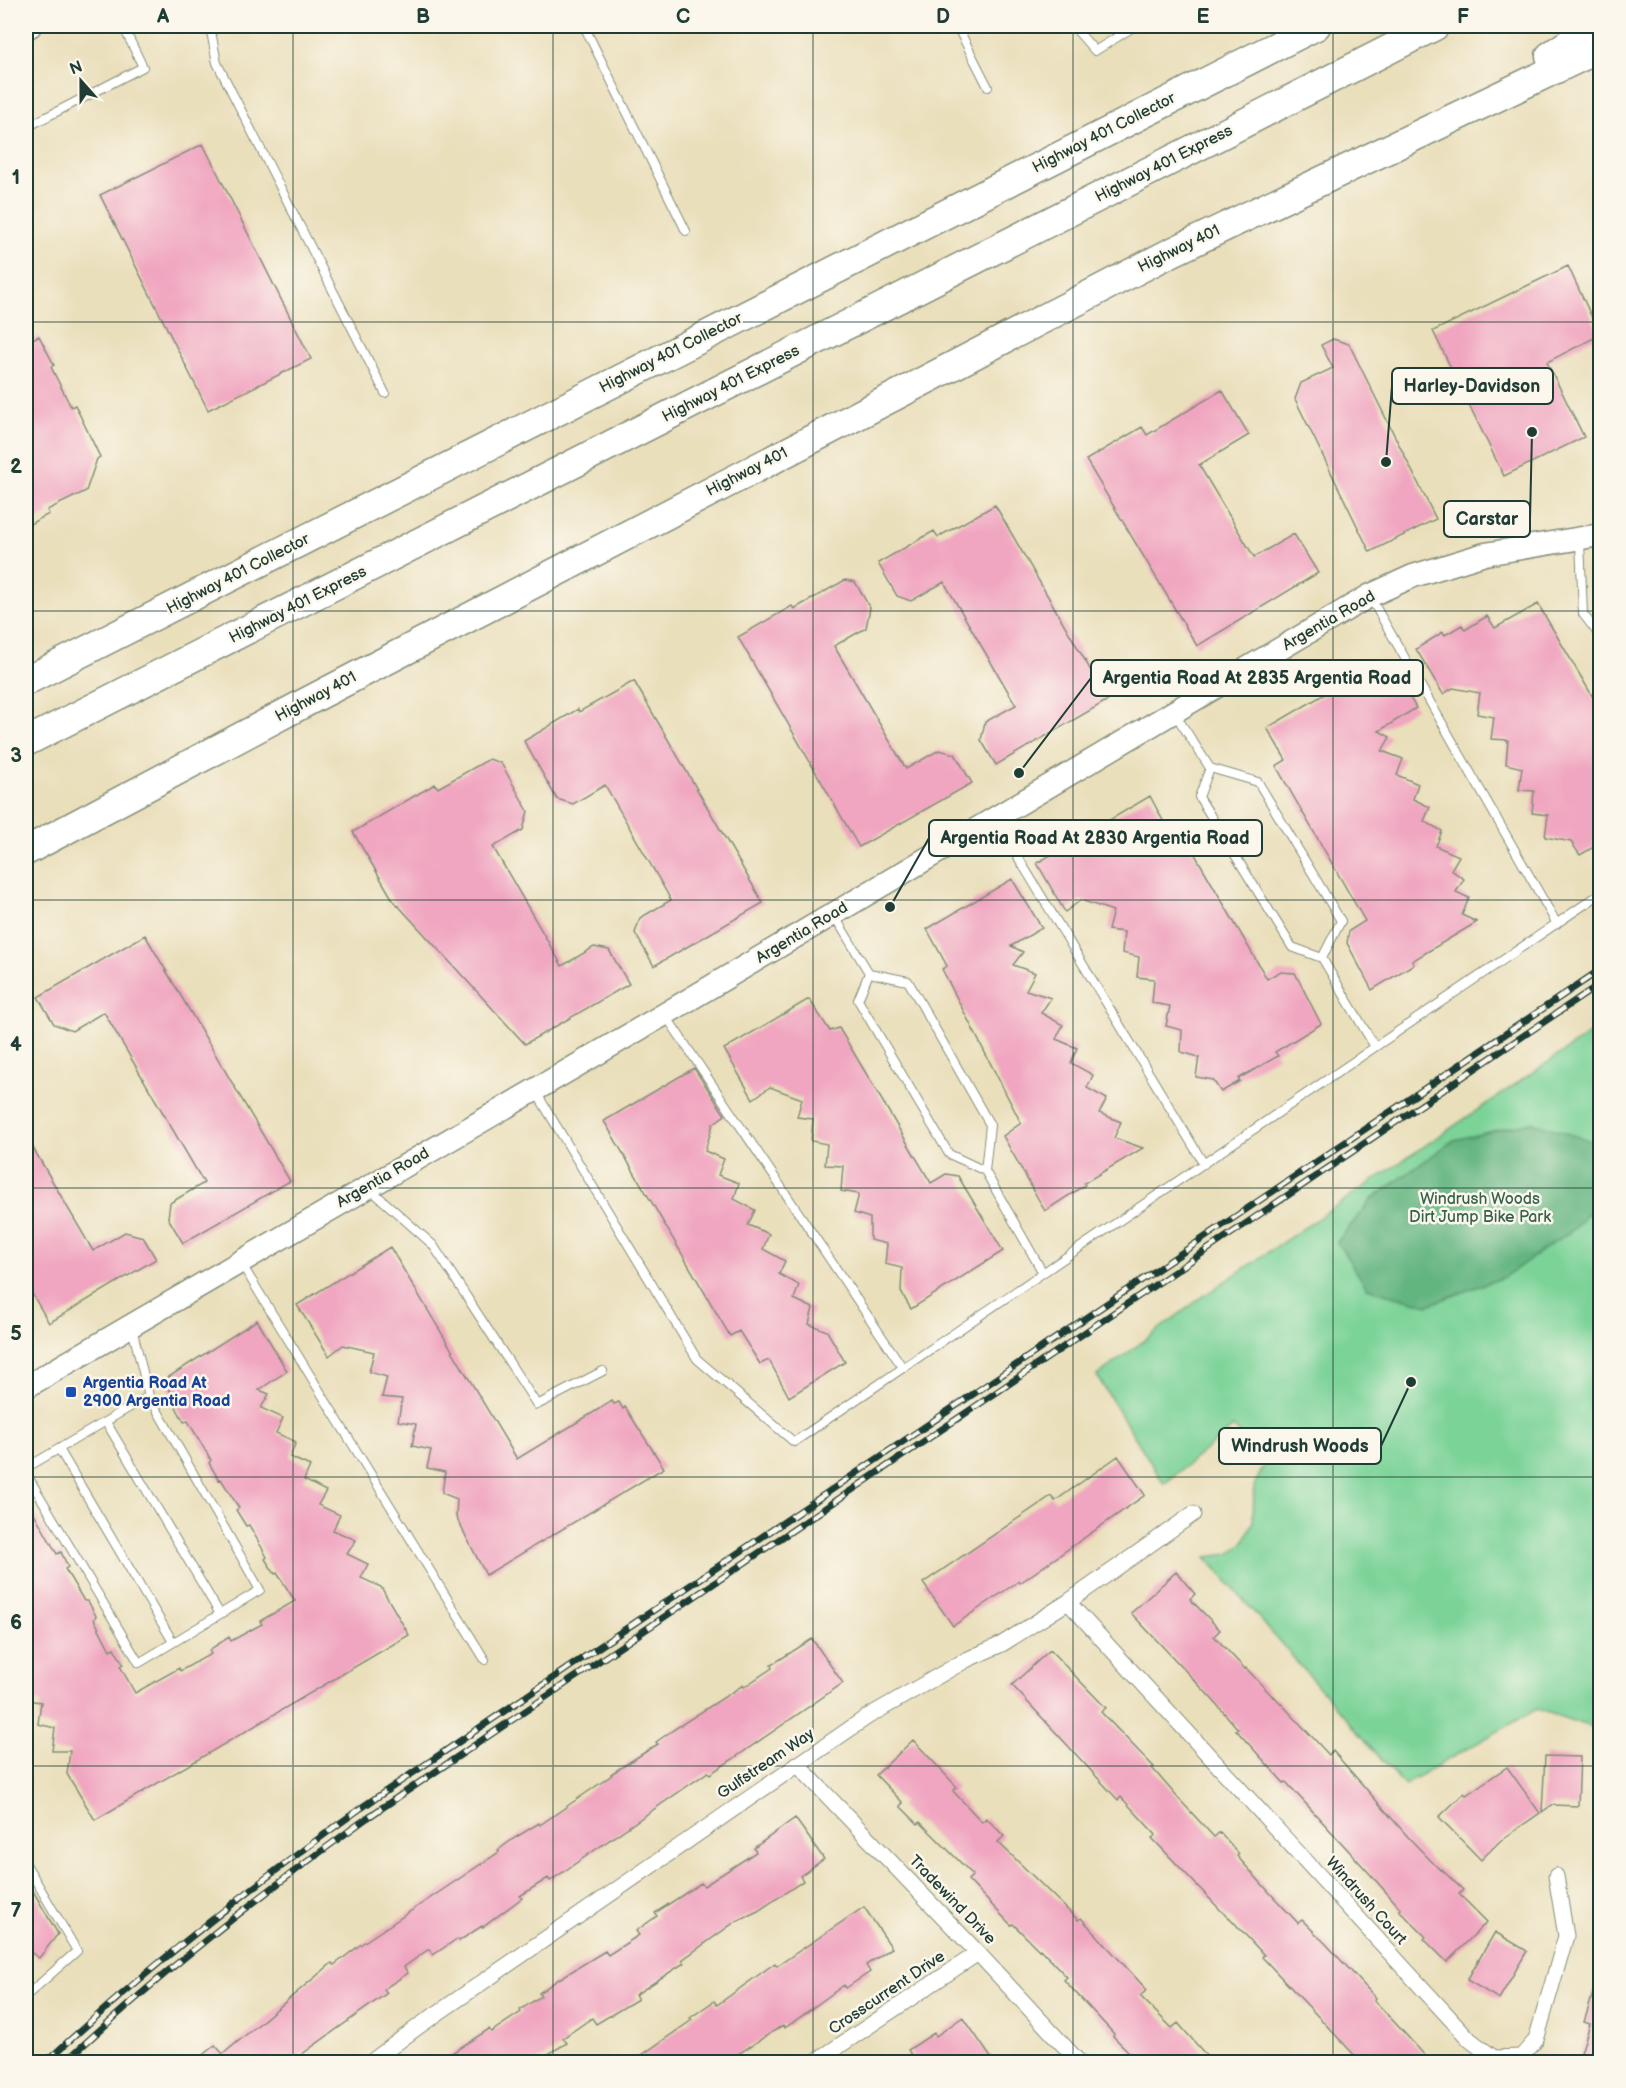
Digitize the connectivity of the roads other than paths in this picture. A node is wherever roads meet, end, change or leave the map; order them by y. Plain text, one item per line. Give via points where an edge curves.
1 (30, 26) edge
2 (123, 26) edge
3 (210, 26) edge
4 (584, 26) edge
5 (957, 26) edge
6 (1073, 26) edge
7 (1135, 26) edge
8 (1316, 26) edge
9 (1436, 26) edge
10 (1595, 26) edge
11 (26, 28) edge
12 (1600, 48) edge
13 (988, 87) dead end
14 (1476, 106) junction
15 (26, 124) edge
16 (686, 231) dead end
17 (385, 393) dead end
18 (1590, 537) edge
19 (1370, 596) junction
20 (1600, 636) edge
21 (26, 681) edge
22 (1174, 712) junction
23 (26, 742) edge
24 (1209, 768) junction
25 (994, 818) junction
26 (26, 851) edge
27 (1600, 894) edge
28 (833, 914) junction
29 (1557, 924) junction
30 (1322, 958) junction
31 (869, 973) junction
32 (665, 1014) junction
33 (1375, 1047) junction
34 (534, 1090) junction
35 (1204, 1164) junction
36 (985, 1171) junction
37 (368, 1186) junction
38 (241, 1263) junction
39 (1043, 1273) junction
40 (131, 1324) junction
41 (903, 1368) junction
42 (603, 1371) dead end
43 (26, 1387) edge
44 (149, 1396) junction
45 (106, 1422) junction
46 (58, 1449) junction
47 (26, 1468) edge
48 (26, 1473) edge
49 (1193, 1514) dead end
50 (1068, 1602) junction
51 (220, 1614) junction
52 (173, 1642) junction
53 (485, 1660) dead end
54 (797, 1764) junction
55 (26, 1864) edge
56 (1556, 1876) dead end
57 (978, 1953) junction
58 (26, 1996) edge
59 (371, 2062) edge
60 (815, 2062) edge
61 (1078, 2062) edge

1 - 11 street
2 - 15 lane via 143,67 27,127
3 - 17 lane via 217,63
4 - 16 lane
5 - 13 lane
6 - 7 lane via 1095,51
8 - 21 highway, Highway 401 Collector
9 - 23 highway, Highway 401 Express
10 - 14 highway
12 - 14 highway
14 - 26 highway, Highway 401 via 1155,260
18 - 19 street, Argentia Road via 1485,554 1413,576
18 - 20 lane via 1583,614
19 - 22 street, Argentia Road
19 - 29 lane
22 - 24 lane
22 - 25 street, Argentia Road
24 - 30 lane via 1199,797 1292,946
24 - 30 lane via 1258,782 1341,921
25 - 28 street, Argentia Road
25 - 35 lane
27 - 29 lane
28 - 31 lane
28 - 32 street, Argentia Road
29 - 33 lane
30 - 33 lane
31 - 36 lane via 858,1000 949,1154
31 - 36 lane via 908,981 990,1125
32 - 34 street, Argentia Road
32 - 41 lane
33 - 35 lane
34 - 37 street, Argentia Road
34 - 41 lane via 697,1359 794,1442
35 - 39 lane
36 - 39 lane
37 - 38 street, Argentia Road
37 - 42 lane via 434,1245 537,1405
38 - 40 street, Argentia Road
38 - 53 lane
39 - 41 lane
40 - 43 street, Argentia Road
40 - 44 lane
44 - 45 lane
44 - 51 lane via 260,1590
45 - 46 lane
45 - 51 lane
46 - 47 lane
46 - 52 lane
48 - 52 lane via 139,1663
49 - 50 street, Gulfstream Way
50 - 54 street, Gulfstream Way via 1002,1644 966,1660 867,1717
50 - 56 street, Windrush Court via 1470,2040 1494,2058 1521,2057 1536,2040 1566,1936
51 - 52 lane
54 - 57 street, Tradewind Drive
54 - 59 street, Gulfstream Way
55 - 58 lane via 77,1951
57 - 60 street, Crosscurrent Drive
57 - 61 street, Tradewind Drive

